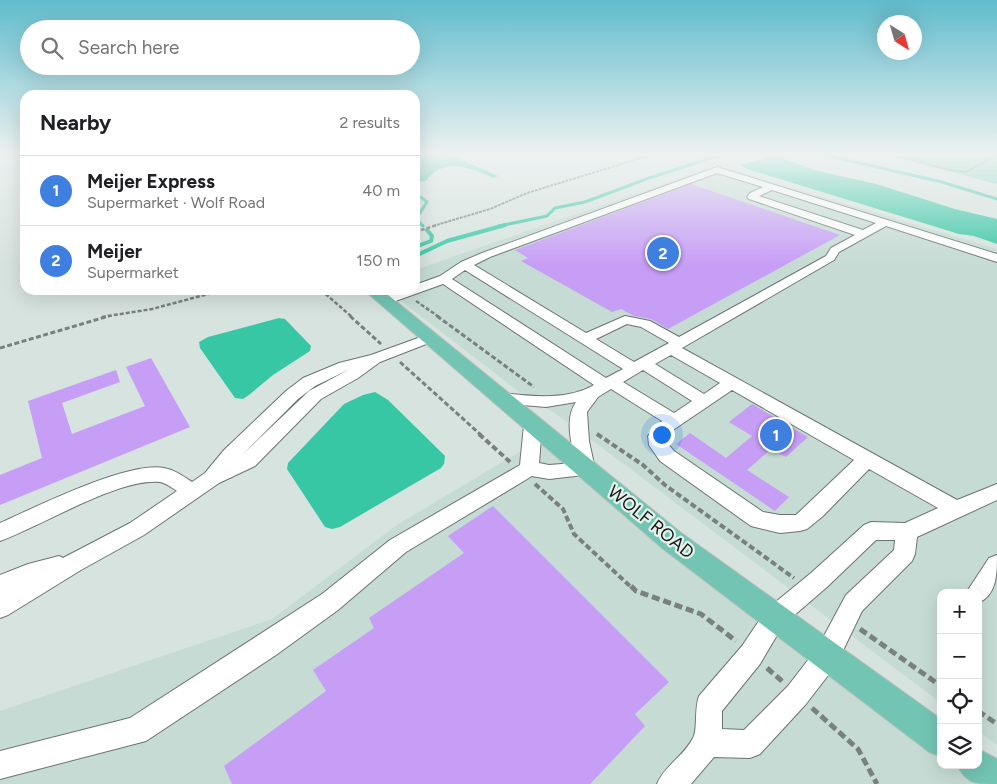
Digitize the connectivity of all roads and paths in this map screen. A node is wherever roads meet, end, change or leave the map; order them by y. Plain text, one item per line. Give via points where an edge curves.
1 (532, 192) edge
2 (657, 192) edge
3 (761, 192) edge
4 (785, 192) edge
5 (884, 223) junction
6 (420, 230) edge
7 (863, 234) junction
8 (997, 258) edge
9 (465, 265) junction
10 (444, 279) junction
11 (420, 288) edge
12 (206, 295) edge
13 (378, 295) edge
14 (429, 338) junction
15 (585, 339) junction
16 (675, 346) junction
17 (0, 348) edge
18 (639, 366) junction
19 (731, 383) junction
20 (603, 386) junction
21 (500, 398) junction
22 (704, 401) junction
23 (674, 422) junction
24 (533, 425) junction
25 (867, 459) junction
26 (529, 469) junction
27 (586, 469) junction
28 (194, 492) junction
29 (997, 492) edge
30 (956, 509) junction
31 (0, 532) edge
32 (907, 532) junction
33 (769, 559) dead end
34 (73, 563) junction
35 (997, 566) edge
36 (0, 586) edge
37 (808, 589) junction
38 (980, 589) edge
39 (0, 607) edge
40 (775, 617) junction
41 (847, 619) junction
42 (732, 638) dead end
43 (751, 655) junction
44 (827, 656) junction
45 (937, 683) edge
46 (797, 694) junction
47 (982, 714) edge
48 (997, 724) edge
49 (937, 737) edge
50 (708, 744) junction
51 (0, 765) edge
52 (980, 769) edge
53 (997, 782) edge
54 (672, 784) edge
55 (877, 784) edge

1 - 6 path via 490,209
2 - 9 street via 507,246
3 - 7 street via 752,197
4 - 5 lane
5 - 7 street
5 - 8 lane
7 - 16 street via 835,250 827,260
9 - 10 street
9 - 15 street
10 - 11 street
10 - 20 street
12 - 17 path via 152,310 104,317
13 - 14 main road, WOLF ROAD
14 - 21 main road, WOLF ROAD
14 - 28 street via 375,359 315,395 248,461 212,478
15 - 16 street via 625,320 644,324
15 - 18 street
16 - 18 street
16 - 19 street
18 - 20 street
18 - 22 street
19 - 22 street
19 - 25 street
20 - 21 street via 554,402
20 - 23 street
20 - 27 street via 578,412
21 - 24 main road, WOLF ROAD
22 - 23 street
23 - 25 street via 657,436 658,445 667,456 758,520 800,523
24 - 26 street
24 - 27 main road, WOLF ROAD
25 - 30 street
26 - 27 street via 549,472
26 - 51 street via 398,546 268,646 136,731
27 - 40 main road, WOLF ROAD via 671,540
28 - 31 street via 164,475 122,480
28 - 34 street via 137,529
29 - 30 street
30 - 32 street
32 - 37 street via 871,531
32 - 41 street via 904,554 854,603
33 - 37 path
34 - 36 street via 28,574
34 - 39 street
35 - 38 street
37 - 40 street
40 - 43 street
40 - 44 main road, WOLF ROAD
41 - 44 street
41 - 45 path
42 - 43 path
43 - 46 path
43 - 50 street via 709,706
44 - 46 street
44 - 49 main road, WOLF ROAD
46 - 50 street via 750,744
46 - 55 path via 858,749
47 - 48 path
50 - 54 street
52 - 53 main road

